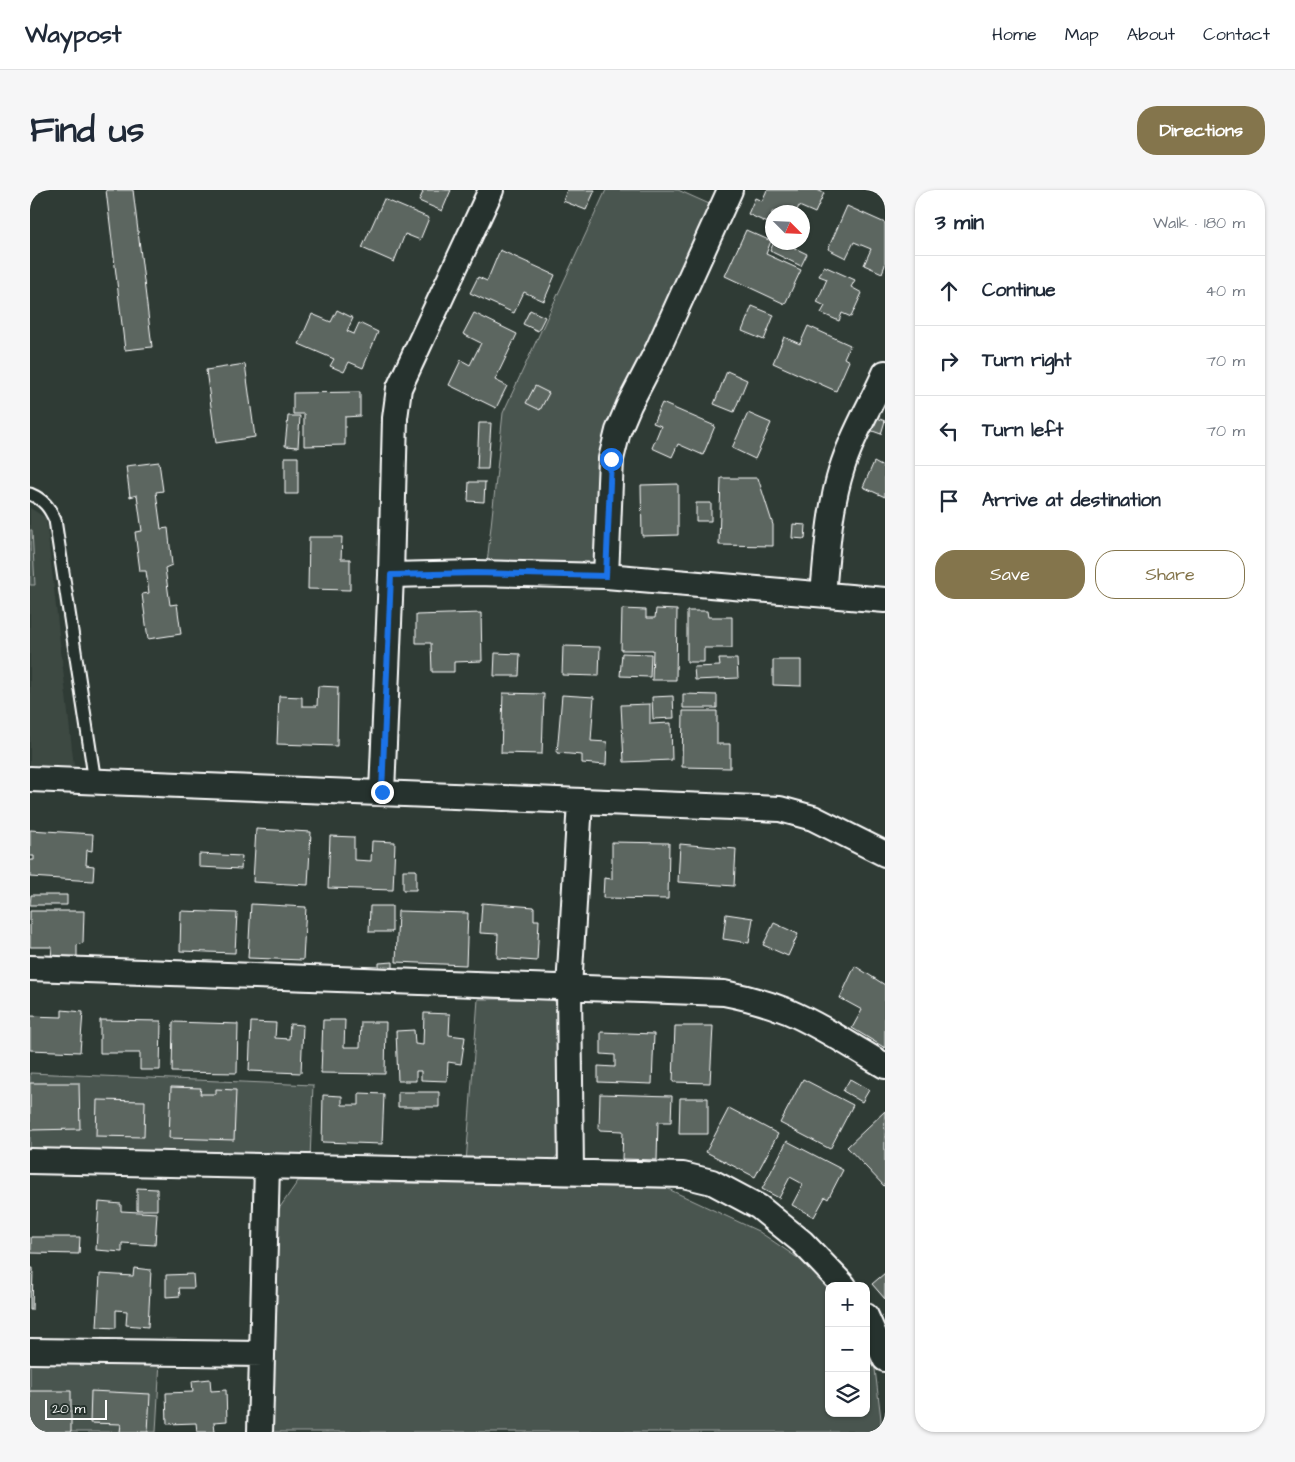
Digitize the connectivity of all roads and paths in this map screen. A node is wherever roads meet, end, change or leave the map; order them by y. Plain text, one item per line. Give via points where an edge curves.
1 (491, 190) edge
2 (730, 190) edge
3 (885, 373) edge
4 (30, 494) edge
5 (391, 575) junction
6 (606, 576) junction
7 (823, 594) junction
8 (885, 600) edge
9 (30, 779) edge
10 (95, 782) junction
11 (382, 792) junction
12 (580, 802) junction
13 (885, 854) edge
14 (30, 968) edge
15 (569, 988) junction
16 (885, 1066) edge
17 (30, 1161) edge
18 (267, 1166) junction
19 (571, 1172) junction
20 (840, 1282) edge
21 (870, 1325) edge
22 (30, 1351) edge
23 (262, 1354) junction
24 (885, 1358) edge
25 (260, 1432) edge

1 - 5 street via 399,388 395,418
2 - 6 street via 618,431 611,459
3 - 7 street via 842,468 829,524
4 - 10 lane via 43,500 55,520
5 - 6 street
5 - 11 street
6 - 7 street
7 - 8 street
9 - 10 street
10 - 11 street
11 - 12 street
12 - 13 street via 780,809 813,818
12 - 15 street
14 - 15 street
15 - 16 street via 724,993 742,997 786,1010
15 - 19 street
17 - 18 street
18 - 19 street
18 - 23 street
19 - 20 street via 683,1175 712,1182 759,1207 802,1242
21 - 24 street
22 - 23 street
23 - 25 street

